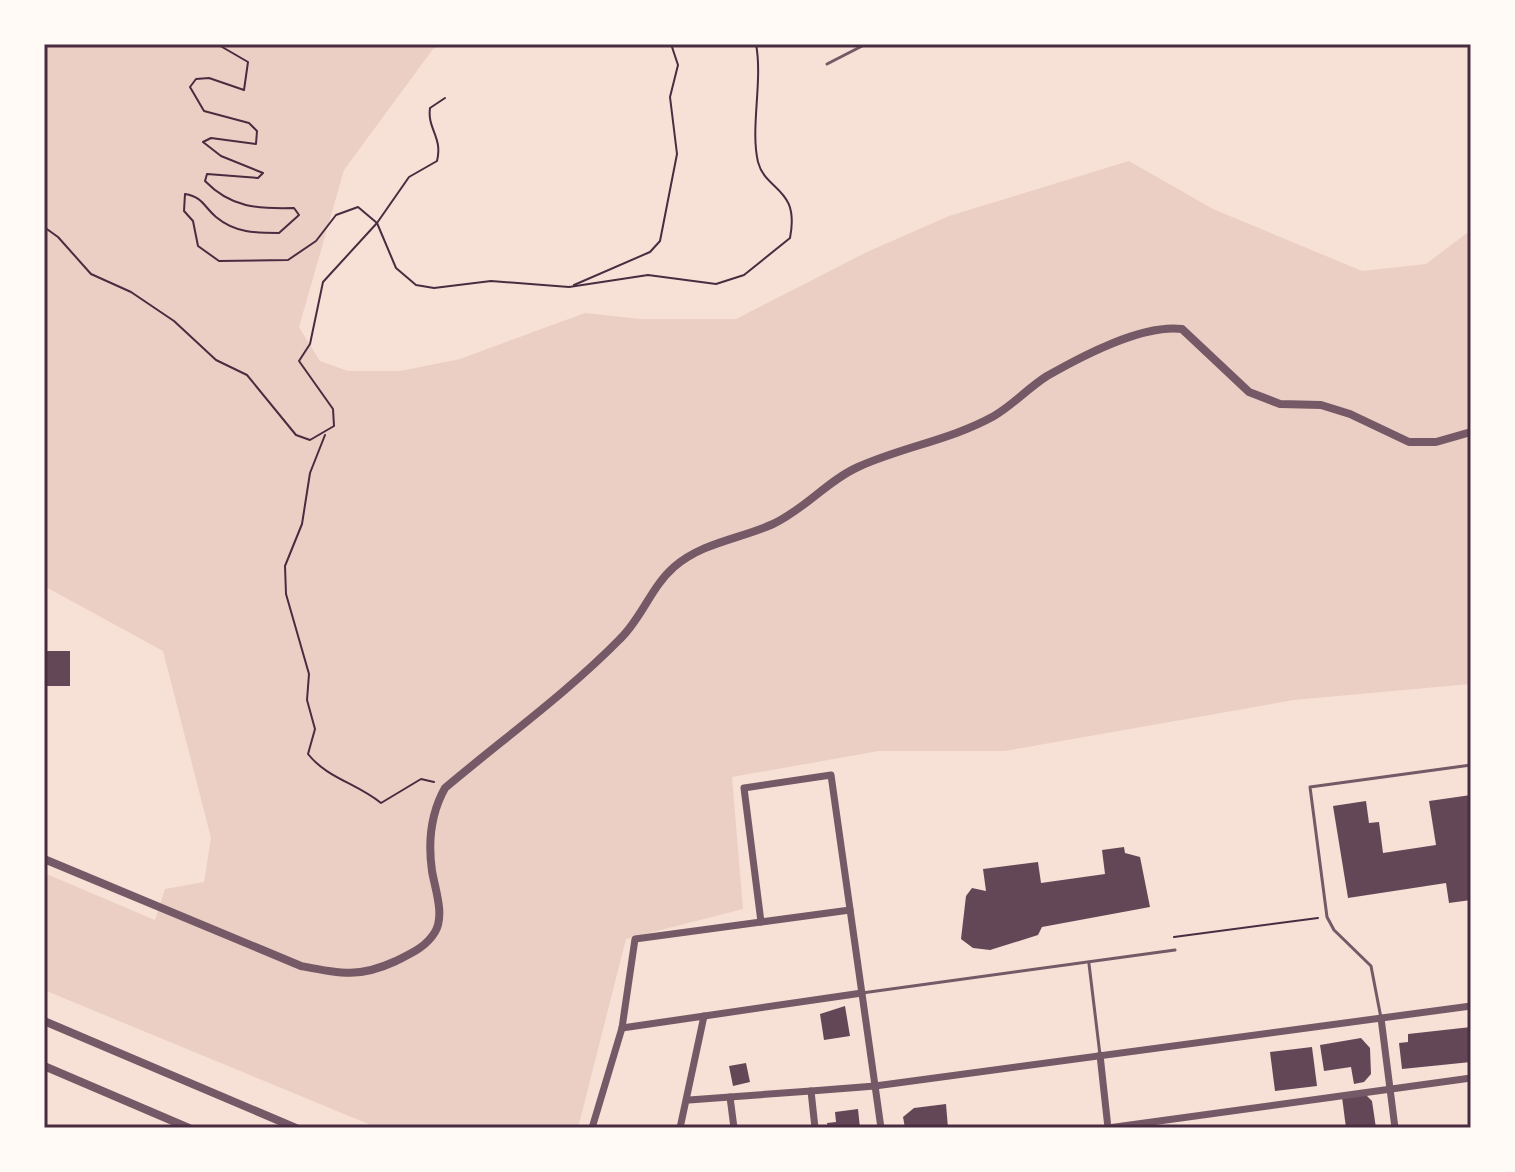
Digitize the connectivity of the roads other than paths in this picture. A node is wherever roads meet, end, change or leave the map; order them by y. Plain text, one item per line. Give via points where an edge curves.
1 (866, 44) edge
2 (827, 64) dead end
3 (1471, 432) edge
4 (1471, 765) edge
5 (44, 859) edge
6 (850, 910) junction
7 (761, 922) junction
8 (1175, 950) dead end
9 (1089, 962) junction
10 (862, 993) junction
11 (1471, 1006) edge
12 (704, 1016) junction
13 (1381, 1018) junction
14 (44, 1021) edge
15 (622, 1028) junction
16 (1100, 1055) junction
17 (44, 1066) edge
18 (1471, 1078) edge
19 (875, 1086) junction
20 (1390, 1089) junction
21 (811, 1091) junction
22 (730, 1097) junction
23 (689, 1100) junction
24 (189, 1128) edge
25 (296, 1128) edge
26 (592, 1128) edge
27 (680, 1128) edge
28 (734, 1128) edge
29 (815, 1128) edge
30 (881, 1128) edge
31 (1108, 1128) edge
32 (1395, 1128) edge

1 - 2 lane
3 - 5 street via 1436,442 1409,442 1321,405 1280,404 1249,392 1182,329 1147,329 1048,376 972,426 861,466 773,524 702,548 659,582 622,638 445,788 431,825 439,903 436,930 421,949 373,971 345,975 301,966
4 - 13 lane via 1310,787 1327,917 1371,966
6 - 7 street
6 - 7 street via 831,775 744,788
6 - 10 street
7 - 15 street via 635,939
8 - 9 lane
9 - 10 lane
9 - 16 lane
10 - 12 street
10 - 19 street
11 - 13 street
12 - 15 street
12 - 23 street
13 - 16 street
13 - 20 street
14 - 25 street
15 - 26 street
16 - 19 street
16 - 31 street
17 - 24 street
18 - 20 street
19 - 21 street
19 - 30 street
20 - 31 street
20 - 32 street
21 - 22 street
21 - 29 street
22 - 23 street
22 - 28 street
23 - 27 street

